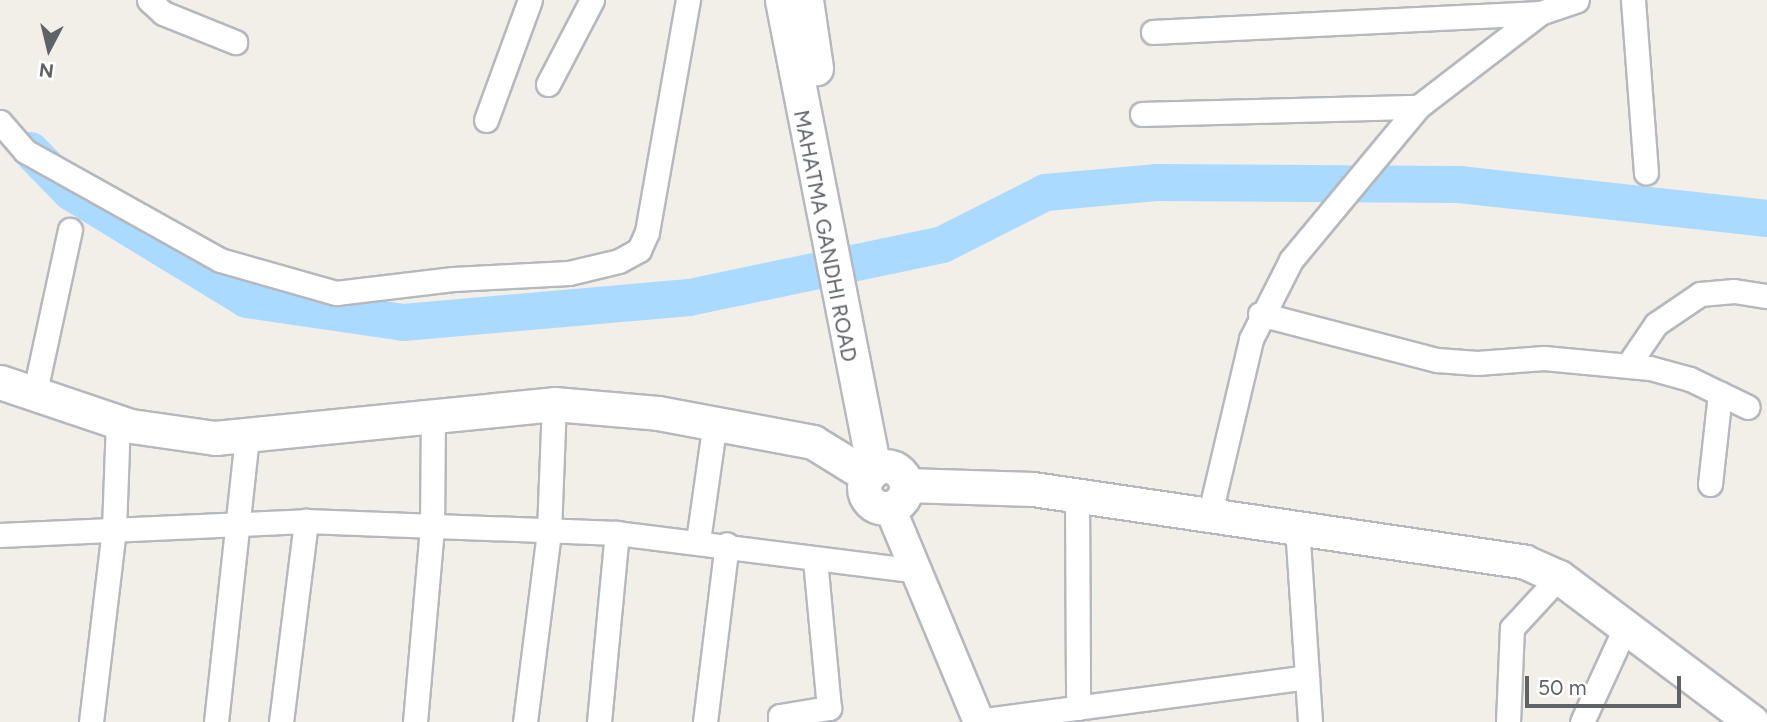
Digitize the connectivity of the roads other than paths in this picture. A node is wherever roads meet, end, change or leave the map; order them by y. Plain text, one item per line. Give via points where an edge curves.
1 (149, 0) edge
2 (530, 0) edge
3 (592, 0) edge
4 (688, 0) edge
5 (782, 0) edge
6 (806, 0) edge
7 (1577, 0) edge
8 (1633, 0) edge
9 (1540, 13) junction
10 (1153, 32) dead end
11 (798, 33) junction
12 (235, 42) dead end
13 (548, 84) dead end
14 (1418, 107) junction
15 (1142, 114) dead end
16 (486, 120) dead end
17 (0, 122) edge
18 (1646, 173) dead end
19 (71, 230) dead end
20 (1767, 296) edge
21 (1260, 314) junction
22 (1628, 365) junction
23 (0, 382) edge
24 (1720, 394) junction
25 (34, 396) junction
26 (554, 404) junction
27 (1748, 407) dead end
28 (433, 418) junction
29 (118, 422) junction
30 (715, 422) junction
31 (247, 436) junction
32 (887, 482) junction
33 (1710, 484) dead end
34 (1077, 495) junction
35 (1210, 513) junction
36 (306, 521) junction
37 (239, 523) junction
38 (1297, 526) junction
39 (432, 527) junction
40 (114, 529) junction
41 (549, 532) junction
42 (617, 533) junction
43 (0, 535) edge
44 (698, 541) junction
45 (727, 544) junction
46 (815, 559) junction
47 (916, 571) junction
48 (1559, 577) junction
49 (1625, 628) junction
50 (1307, 677) junction
51 (1078, 708) junction
52 (91, 722) edge
53 (216, 722) edge
54 (281, 722) edge
55 (415, 722) edge
56 (525, 722) edge
57 (598, 722) edge
58 (705, 722) edge
59 (780, 722) edge
60 (978, 722) edge
61 (1310, 722) edge
62 (1508, 722) edge
63 (1582, 722) edge
64 (1752, 722) edge

1 - 12 street via 163,13
2 - 16 street
3 - 13 street
4 - 17 street via 643,241 639,250 619,261 569,273 453,279 337,293 220,260 25,152
5 - 11 main road, MAHATMA GANDHI ROAD
6 - 11 main road, MAHATMA GANDHI ROAD
7 - 9 street
8 - 18 street
9 - 10 street
9 - 14 street
11 - 32 main road, MAHATMA GANDHI ROAD
14 - 15 street
14 - 21 street via 1291,260
19 - 25 street
20 - 22 street via 1734,291 1700,294 1656,324
21 - 22 street via 1459,363 1544,358
21 - 35 street
22 - 24 street via 1671,373
23 - 25 main road
24 - 27 street
24 - 33 street
25 - 29 main road
26 - 28 main road
26 - 30 main road
26 - 41 street
28 - 31 main road
28 - 39 street
29 - 31 main road via 215,438
29 - 40 street
30 - 32 main road via 813,442
30 - 44 street
31 - 37 street
32 - 34 main road
32 - 47 street, MAHATMA GANDHI ROAD
34 - 35 main road
34 - 51 street
35 - 38 main road
36 - 37 street
36 - 39 street
36 - 54 street
37 - 40 street
37 - 53 street
38 - 48 main road via 1525,562
38 - 50 street
39 - 41 street
39 - 55 street
40 - 43 street
40 - 52 street
41 - 42 street
41 - 56 street
42 - 44 street
42 - 57 street
44 - 45 street
45 - 46 street
45 - 58 street
46 - 47 street
46 - 59 street via 829,708 780,716
47 - 60 street, MAHATMA GANDHI ROAD
48 - 49 main road
48 - 62 street via 1512,628
49 - 63 street
49 - 64 main road
50 - 51 street
50 - 61 street
51 - 60 street

